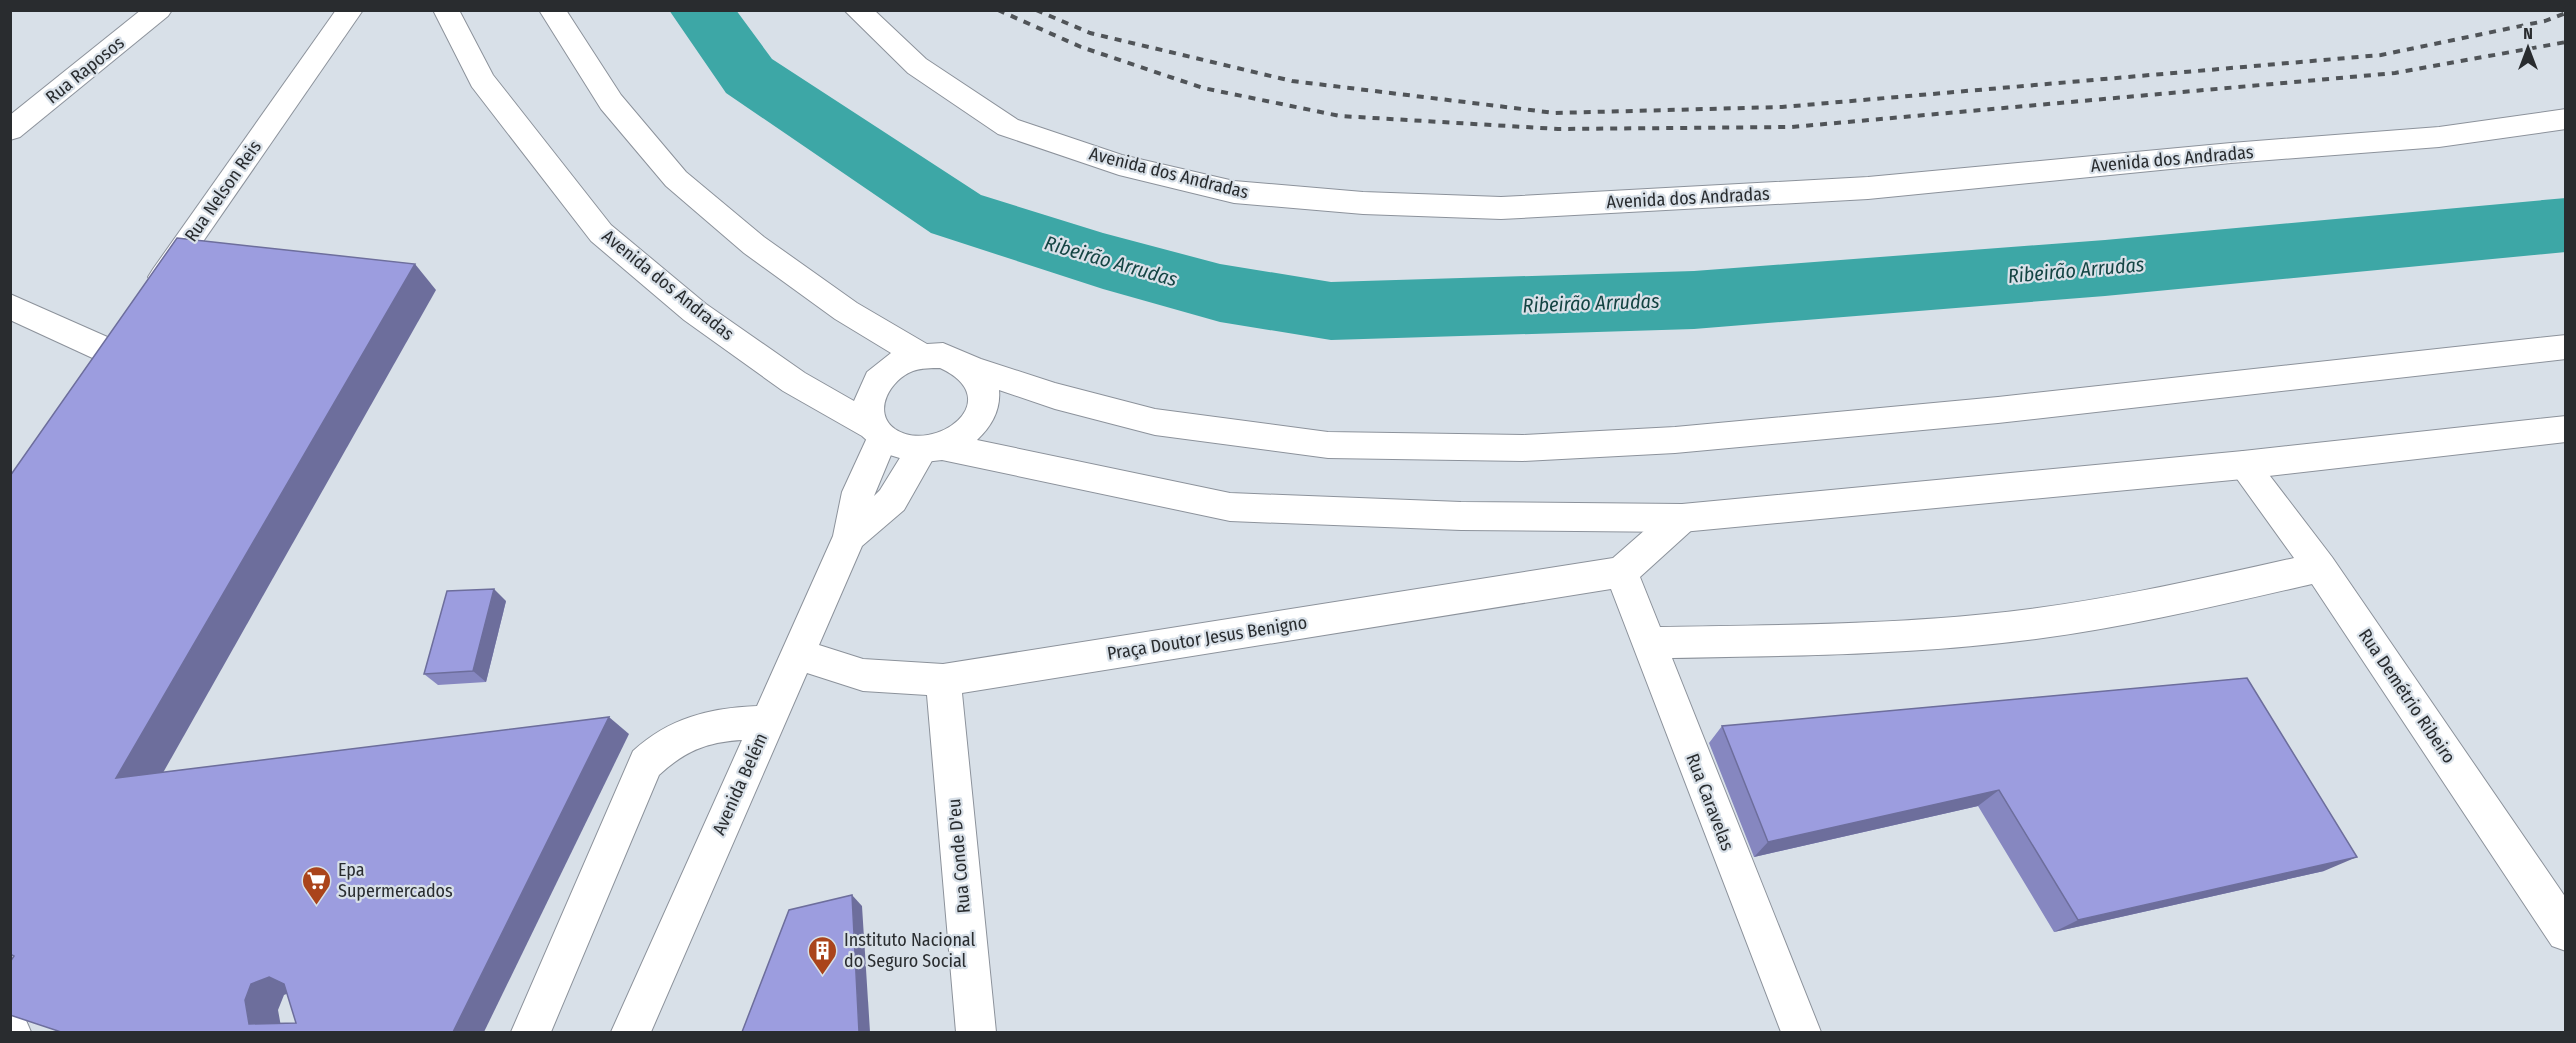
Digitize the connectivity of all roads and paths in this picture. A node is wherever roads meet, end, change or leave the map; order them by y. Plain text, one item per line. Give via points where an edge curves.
1 (159, 10) edge
2 (350, 10) edge
3 (446, 10) edge
4 (552, 10) edge
5 (857, 10) edge
6 (2565, 119) edge
7 (10, 130) edge
8 (151, 294) edge
9 (10, 306) edge
10 (2565, 347) edge
11 (110, 352) edge
12 (922, 356) junction
13 (975, 370) junction
14 (2565, 429) edge
15 (876, 432) junction
16 (933, 449) junction
17 (2242, 465) junction
18 (1682, 518) junction
19 (850, 536) junction
20 (2320, 567) junction
21 (1621, 572) junction
22 (1648, 643) junction
23 (796, 654) junction
24 (943, 680) junction
25 (767, 722) junction
26 (2565, 932) edge
27 (531, 1032) edge
28 (631, 1032) edge
29 (976, 1032) edge
30 (1801, 1032) edge

1 - 7 street, Rua Raposos
2 - 8 street, Rua Nelson Reis
3 - 15 street, Avenida dos Andradas via 482,80 601,233 704,318 794,382
4 - 12 street via 611,102 676,179 763,252 846,311
5 - 6 street, Avenida dos Andradas via 917,66 1008,127 1119,165 1234,192 1363,202 1501,208 1868,188 2439,137
9 - 11 street
10 - 13 street via 1998,410 1675,440 1523,448 1328,445 1167,423 1055,396
12 - 13 street via 943,355 961,360
12 - 15 street via 896,365 877,382 867,404
13 - 16 street via 986,397 982,412 961,438
14 - 17 street
15 - 16 street via 901,448
15 - 19 street, Avenida Belém
16 - 18 street via 1230,507 1461,516
16 - 19 street, Avenida Belém via 892,500
17 - 18 street
17 - 20 street, Rua Demétrio Ribeiro
18 - 21 street
19 - 23 street, Avenida Belém
20 - 22 street via 2034,624 1859,639
20 - 26 street, Rua Demétrio Ribeiro
21 - 22 street, Rua Caravelas
21 - 24 street, Praça Doutor Jesus Benigno
22 - 30 street, Rua Caravelas
23 - 24 street, Praça Doutor Jesus Benigno via 863,675
23 - 25 street, Avenida Belém
24 - 29 street, Rua Conde D'eu
25 - 27 street via 685,733 664,744 646,763
25 - 28 street, Avenida Belém

